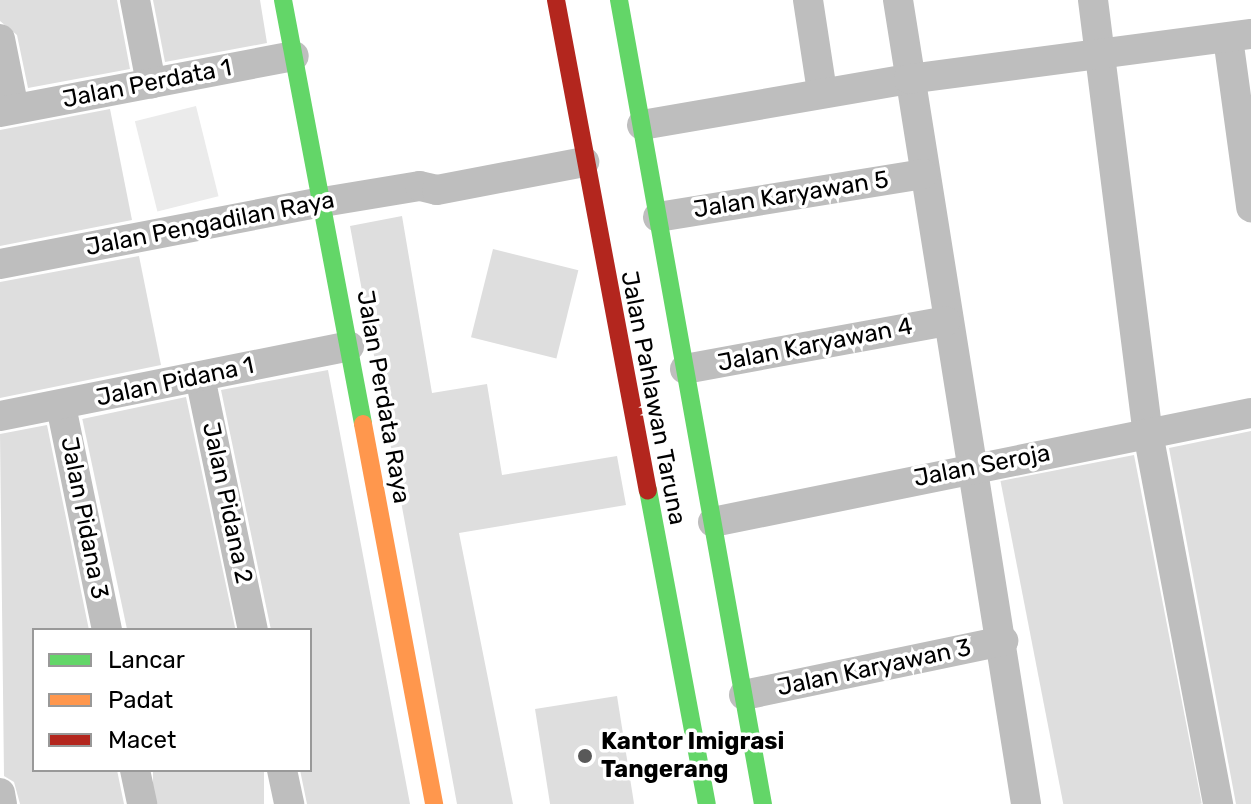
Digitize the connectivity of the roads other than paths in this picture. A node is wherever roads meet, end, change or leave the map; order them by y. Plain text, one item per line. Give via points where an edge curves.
1 (135, 0) edge
2 (283, 0) edge
3 (556, 0) edge
4 (619, 0) edge
5 (808, 0) edge
6 (898, 0) edge
7 (1093, 0) edge
8 (1240, 36) edge
9 (0, 39) edge
10 (1103, 55) junction
11 (294, 56) junction
12 (909, 79) junction
13 (151, 83) junction
14 (822, 92) junction
15 (7, 110) edge
16 (642, 125) junction
17 (583, 155) junction
18 (924, 174) junction
19 (323, 202) junction
20 (1251, 207) edge
21 (658, 217) junction
22 (0, 264) edge
23 (946, 321) junction
24 (349, 346) junction
25 (685, 369) junction
26 (200, 377) junction
27 (61, 406) junction
28 (1251, 413) edge
29 (0, 416) edge
30 (1148, 433) junction
31 (972, 467) junction
32 (713, 522) junction
33 (107, 628) edge
34 (253, 628) edge
35 (1003, 641) junction
36 (744, 695) junction
37 (135, 772) edge
38 (282, 772) edge
39 (0, 793) edge
40 (1018, 803) edge
41 (2, 804) edge
42 (142, 804) edge
43 (289, 804) edge
44 (434, 804) edge
45 (707, 804) edge
46 (763, 804) edge
47 (1218, 804) edge

1 - 13 street
2 - 11 main road, Jalan Perdata Raya
3 - 17 main road, Jalan Pahlawan Taruna
4 - 16 main road, Jalan Pahlawan Taruna
5 - 14 street
6 - 12 street
7 - 10 street
8 - 10 street
8 - 20 street
9 - 15 street
10 - 12 street
10 - 30 street
11 - 13 street, Jalan Perdata 1
11 - 19 main road, Jalan Perdata Raya
12 - 14 street
12 - 18 street
13 - 15 street, Jalan Perdata 1
14 - 16 street
16 - 21 main road, Jalan Pahlawan Taruna
17 - 19 street, Jalan Pengadilan Raya via 437,190 420,186
17 - 45 main road, Jalan Pahlawan Taruna
18 - 21 street, Jalan Karyawan 5
18 - 23 street
19 - 22 street, Jalan Pengadilan Raya
19 - 24 main road, Jalan Perdata Raya
21 - 25 main road, Jalan Pahlawan Taruna
23 - 25 street, Jalan Karyawan 4
23 - 31 street
24 - 26 street, Jalan Pidana 1
24 - 44 main road, Jalan Perdata Raya
25 - 32 main road, Jalan Pahlawan Taruna
26 - 27 street, Jalan Pidana 1
26 - 34 street, Jalan Pidana 2
27 - 29 street, Jalan Pidana 1
27 - 33 street, Jalan Pidana 3
28 - 30 street, Jalan Seroja
30 - 31 street, Jalan Seroja
30 - 47 street
31 - 32 street, Jalan Seroja
31 - 35 street
32 - 36 main road, Jalan Pahlawan Taruna
35 - 36 street, Jalan Karyawan 3
35 - 40 street
36 - 46 main road, Jalan Pahlawan Taruna
37 - 42 street
38 - 43 street
39 - 41 street

